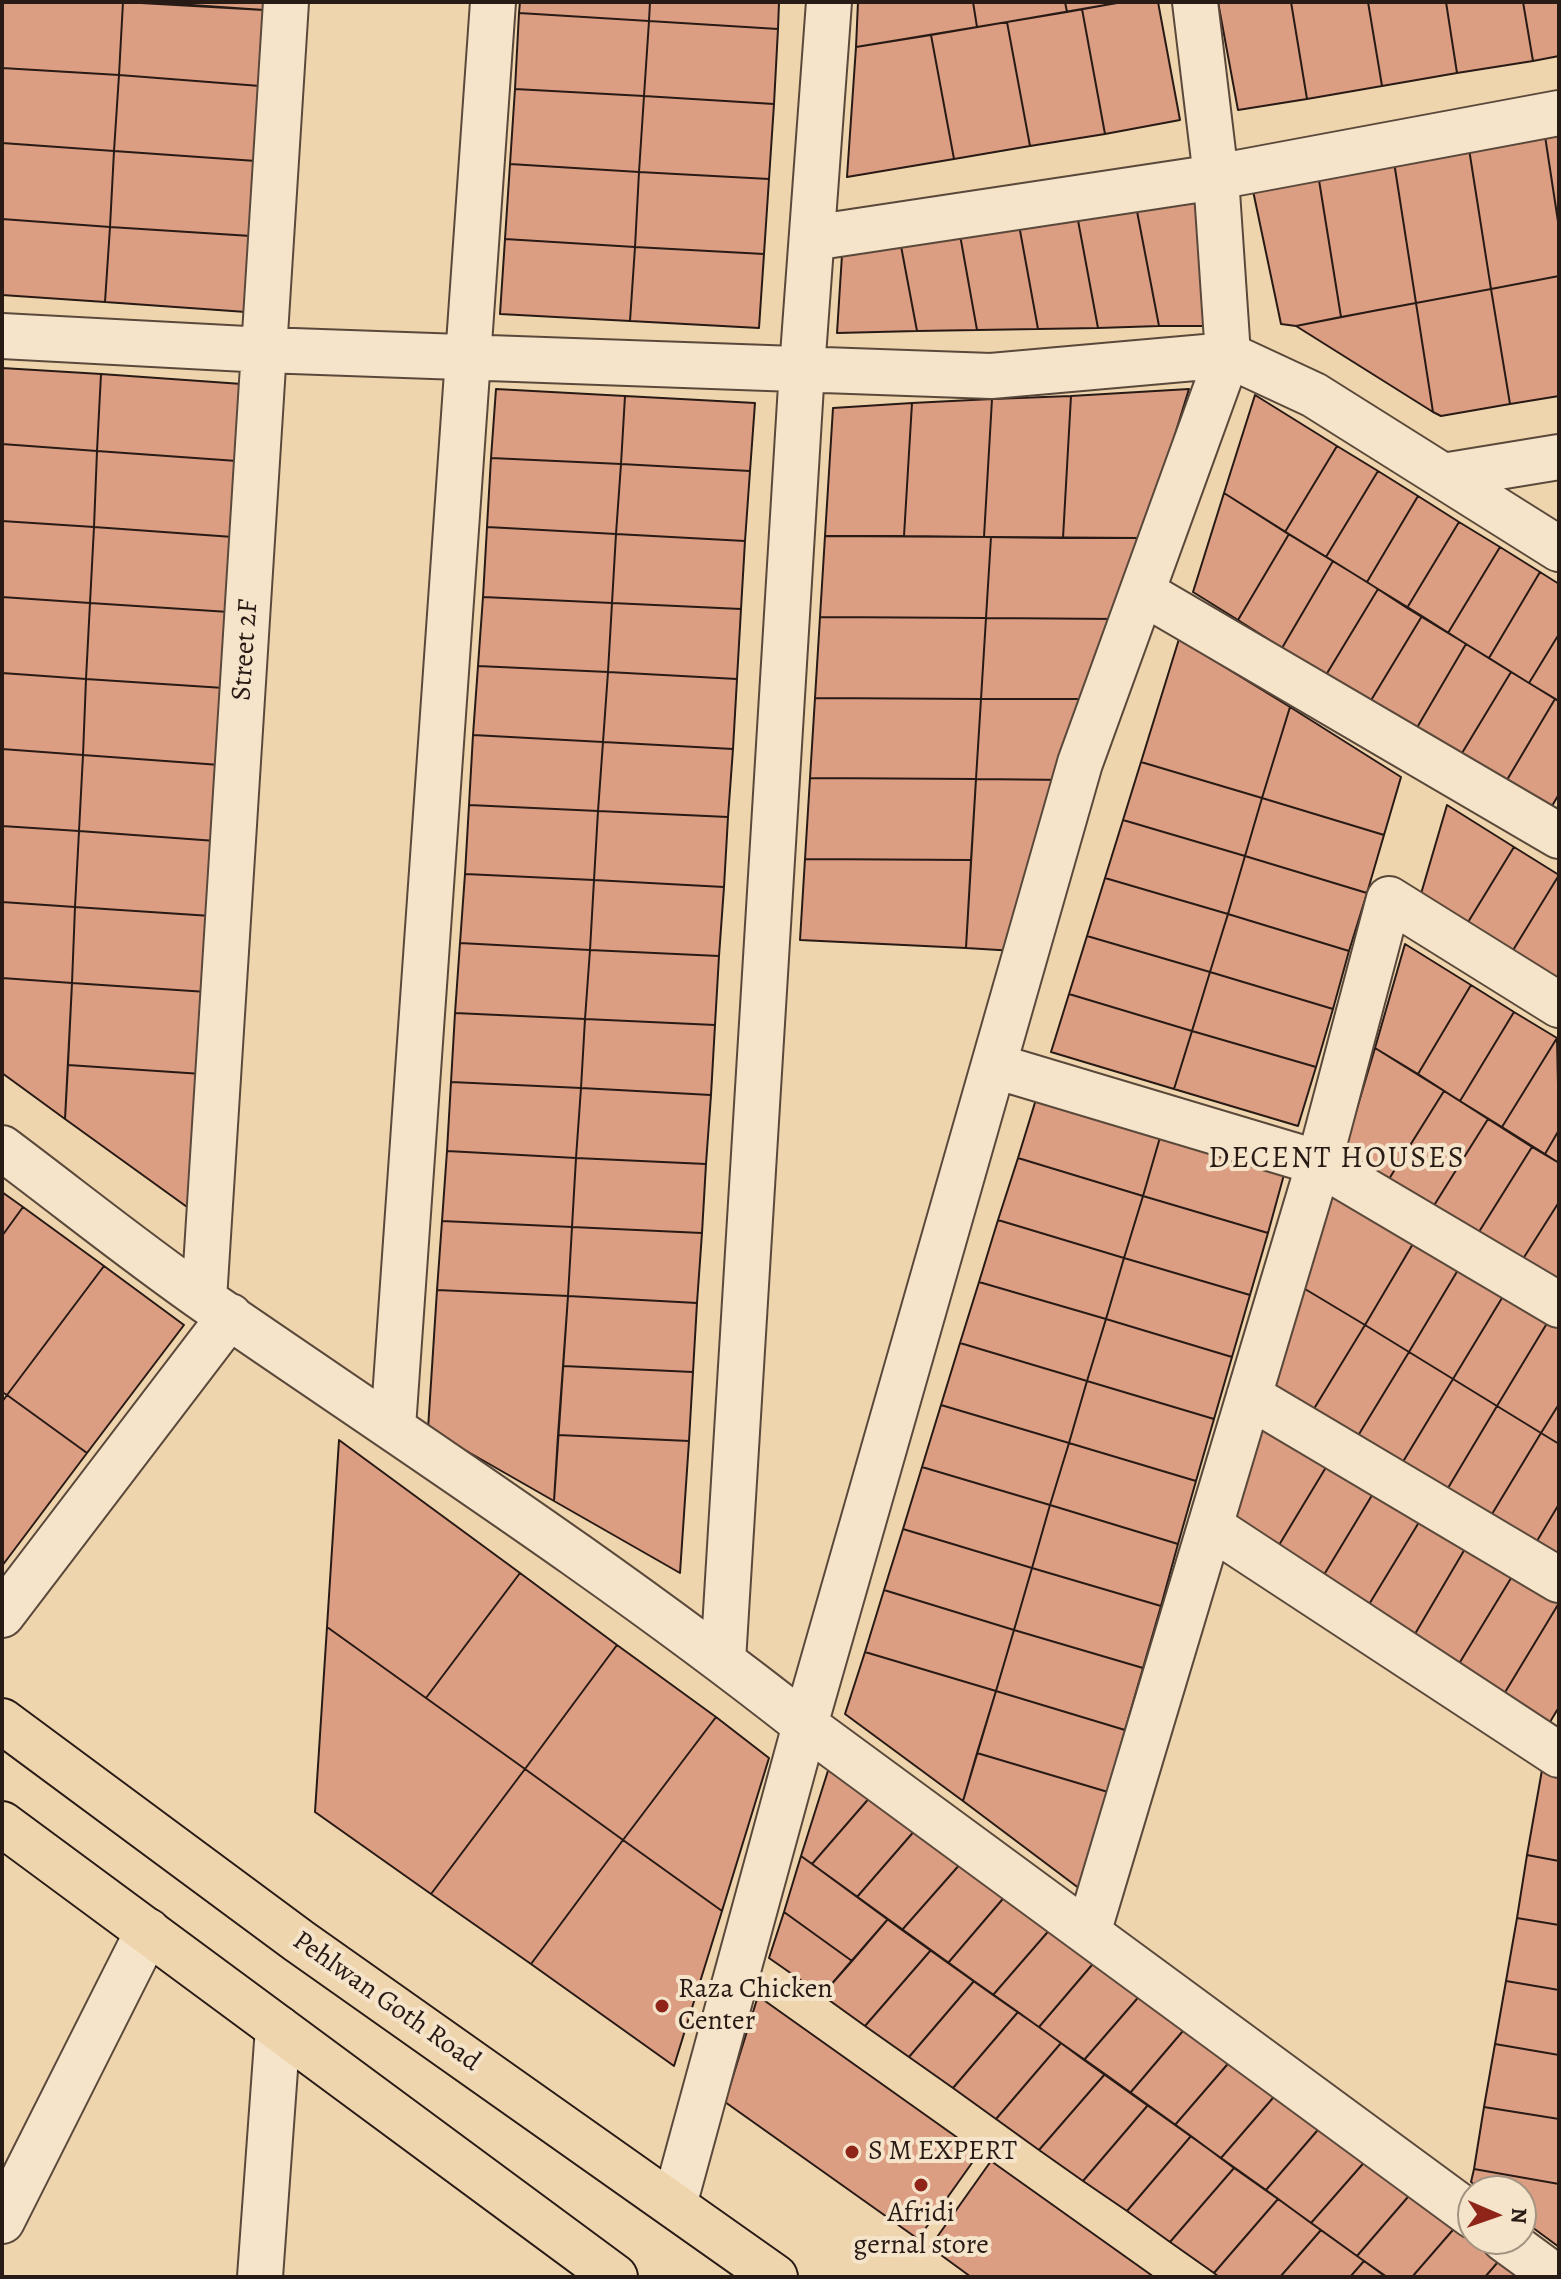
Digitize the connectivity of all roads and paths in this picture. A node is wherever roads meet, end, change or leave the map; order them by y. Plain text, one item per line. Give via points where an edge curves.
1 (286, 2) edge
2 (493, 2) edge
3 (829, 2) edge
4 (1195, 2) edge
5 (1559, 113) edge
6 (1216, 177) junction
7 (812, 238) junction
8 (2, 336) edge
9 (265, 350) junction
10 (1228, 355) junction
11 (466, 357) junction
12 (802, 369) junction
13 (1559, 457) edge
14 (1443, 476) junction
15 (1559, 549) edge
16 (1142, 592) junction
17 (1559, 836) edge
18 (1559, 1005) edge
19 (995, 1066) junction
20 (2, 1148) edge
21 (1319, 1163) junction
22 (1559, 1305) edge
23 (217, 1308) junction
24 (1249, 1396) junction
25 (393, 1427) junction
26 (1210, 1526) junction
27 (1559, 1580) edge
28 (2, 1615) edge
29 (723, 1661) junction
30 (2, 1721) edge
31 (805, 1725) junction
32 (1559, 1755) edge
33 (2, 1824) edge
34 (148, 1931) junction
35 (1088, 1933) junction
36 (278, 2028) junction
37 (1457, 2204) edge
38 (674, 2205) junction
39 (2, 2221) edge
40 (1526, 2255) edge
41 (260, 2277) edge
42 (615, 2277) edge
43 (775, 2277) edge
44 (1556, 2277) edge

1 - 9 street, Street 2F
2 - 11 street
3 - 7 street
4 - 6 street
5 - 6 street
6 - 7 street
6 - 10 street
7 - 12 street
8 - 9 street
9 - 11 street
9 - 23 street, Street 2F
10 - 12 street via 991,376
10 - 14 street via 1314,395
10 - 16 street
11 - 12 street
11 - 25 street
12 - 29 street
13 - 14 street
14 - 15 street
16 - 17 street
16 - 19 street via 1080,763
18 - 21 street via 1389,899
19 - 21 street
19 - 31 street
20 - 23 street
21 - 22 street
21 - 24 street
23 - 25 street
23 - 28 street
24 - 26 street
24 - 27 street
25 - 29 street
26 - 32 street
26 - 35 street
29 - 31 street
30 - 38 main road, Pehlwan Goth Road via 299,1941
31 - 35 street
31 - 38 street
33 - 34 main road
34 - 36 main road
34 - 39 street
35 - 37 street
36 - 41 street
36 - 42 main road
38 - 43 main road, Pehlwan Goth Road
40 - 44 street

